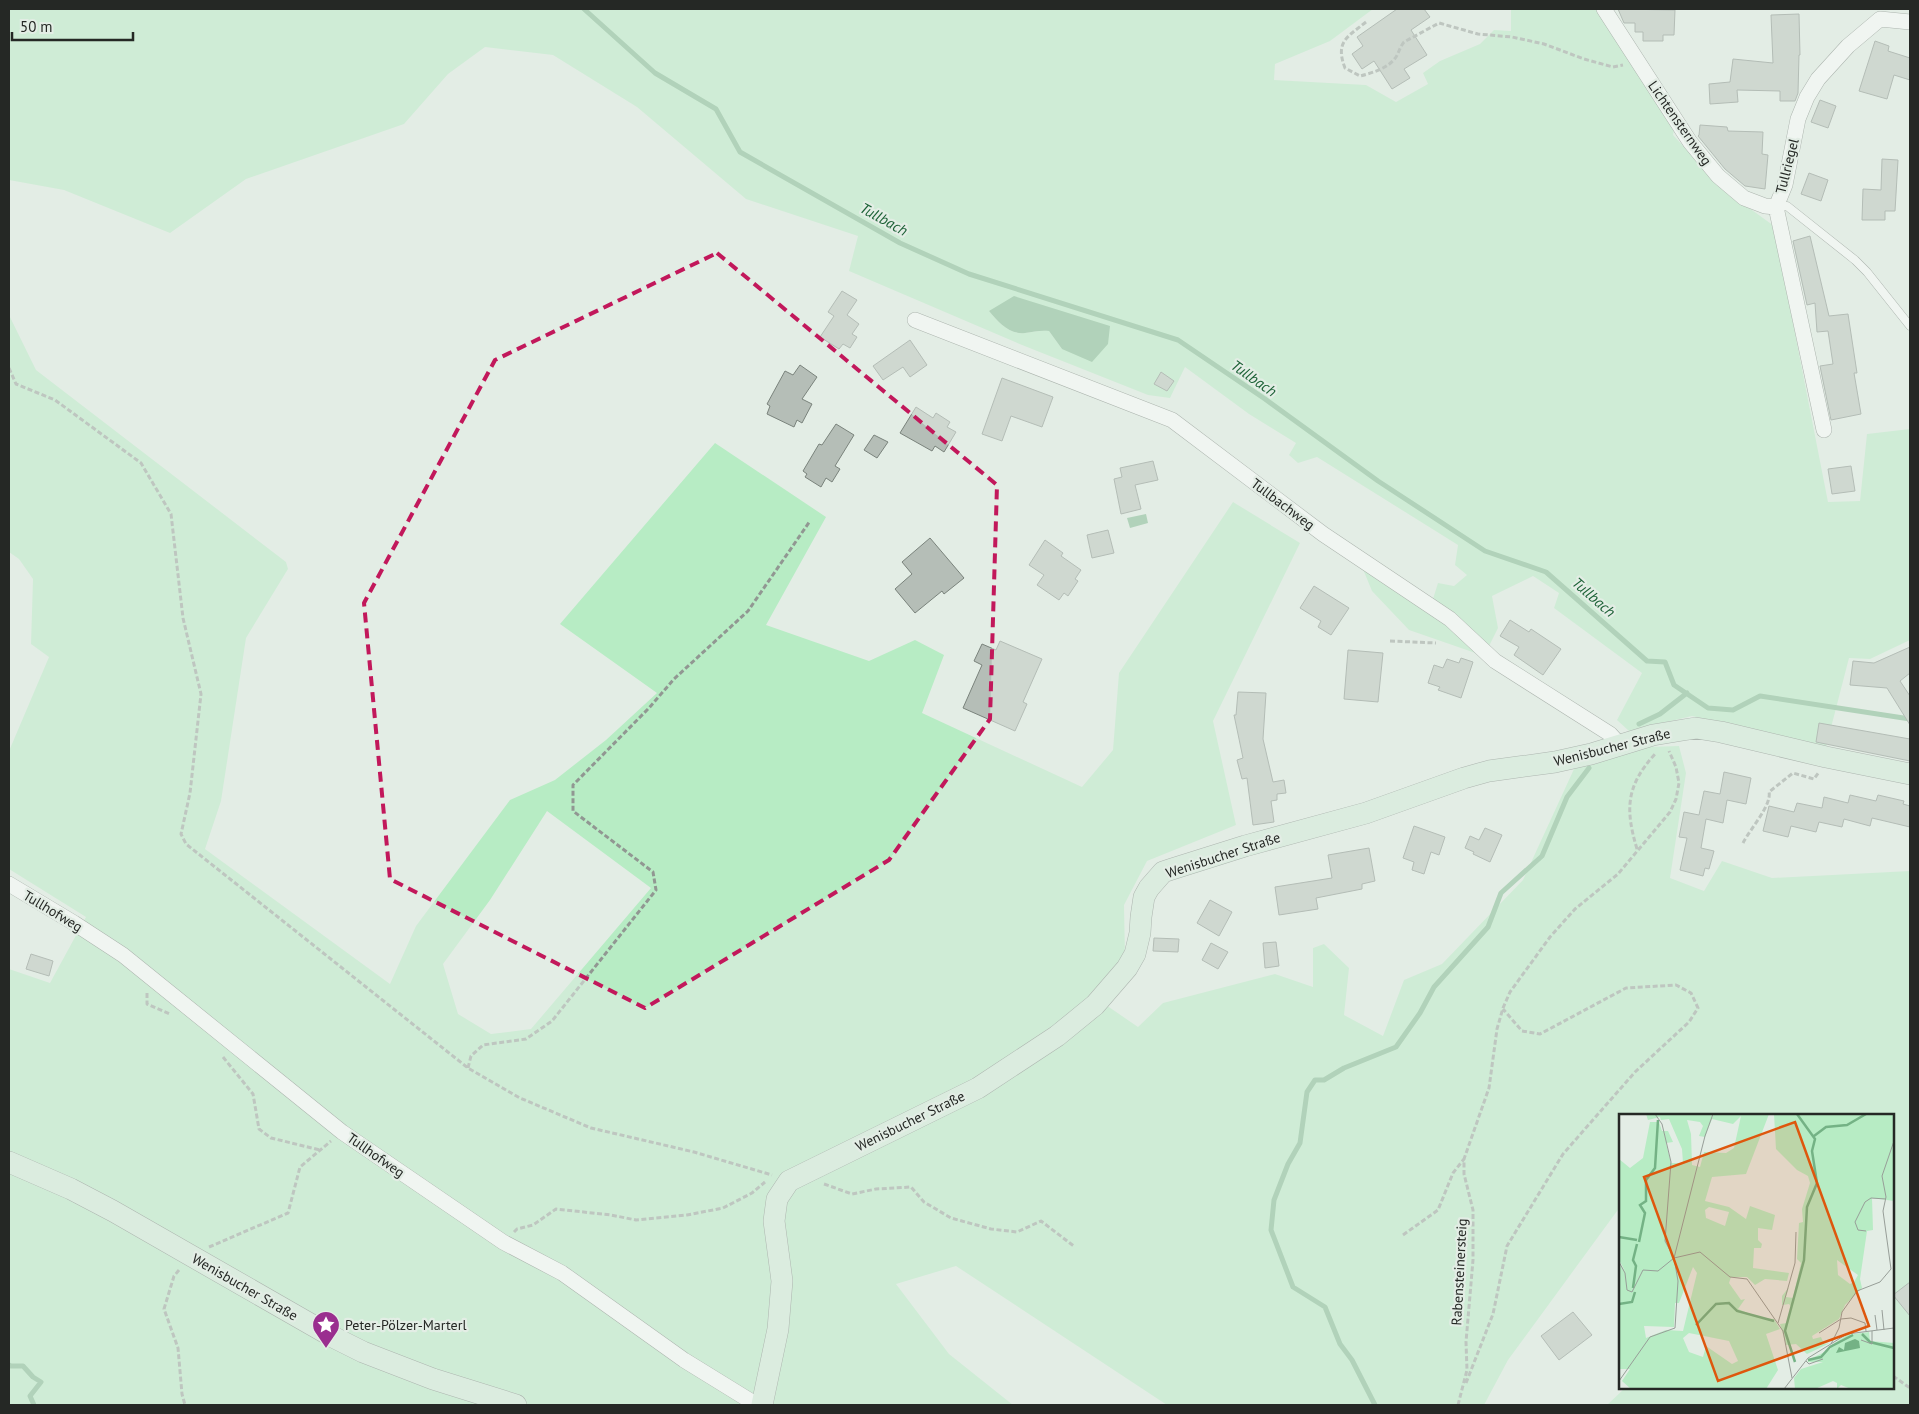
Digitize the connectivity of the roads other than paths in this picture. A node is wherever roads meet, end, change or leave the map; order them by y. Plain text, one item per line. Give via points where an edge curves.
1 (1604, 9) edge
2 (1910, 22) edge
3 (1776, 207) junction
4 (914, 320) dead end
5 (1910, 326) edge
6 (1824, 430) dead end
7 (1620, 745) junction
8 (1910, 774) edge
9 (9, 884) edge
10 (9, 1162) edge
11 (516, 1405) edge
12 (757, 1405) edge
13 (762, 1405) edge

1 - 3 street, Lichtensternweg via 1690,142 1718,176 1744,198
2 - 3 street, Tullriegel via 1880,19 1848,46 1818,79 1798,119 1786,185
3 - 5 lane, Lichtensternweg via 1787,206 1855,260
3 - 6 street, Tullriegel
4 - 7 street, Tullbachweg via 1172,420 1323,534 1450,619 1495,661 1603,729
7 - 8 street, Wenisbucher Straße via 1662,733 1696,728
7 - 13 street, Wenisbucher Straße via 1555,762 1489,771 1366,813 1163,872 1144,897 1135,954 1095,1005 1057,1036 978,1088 789,1181 777,1199 774,1221 782,1282 778,1329
9 - 12 street, Tullhofweg via 122,955 342,1132 503,1242 562,1273 684,1360
10 - 11 street, Wenisbucher Straße via 113,1211 363,1352 433,1379

